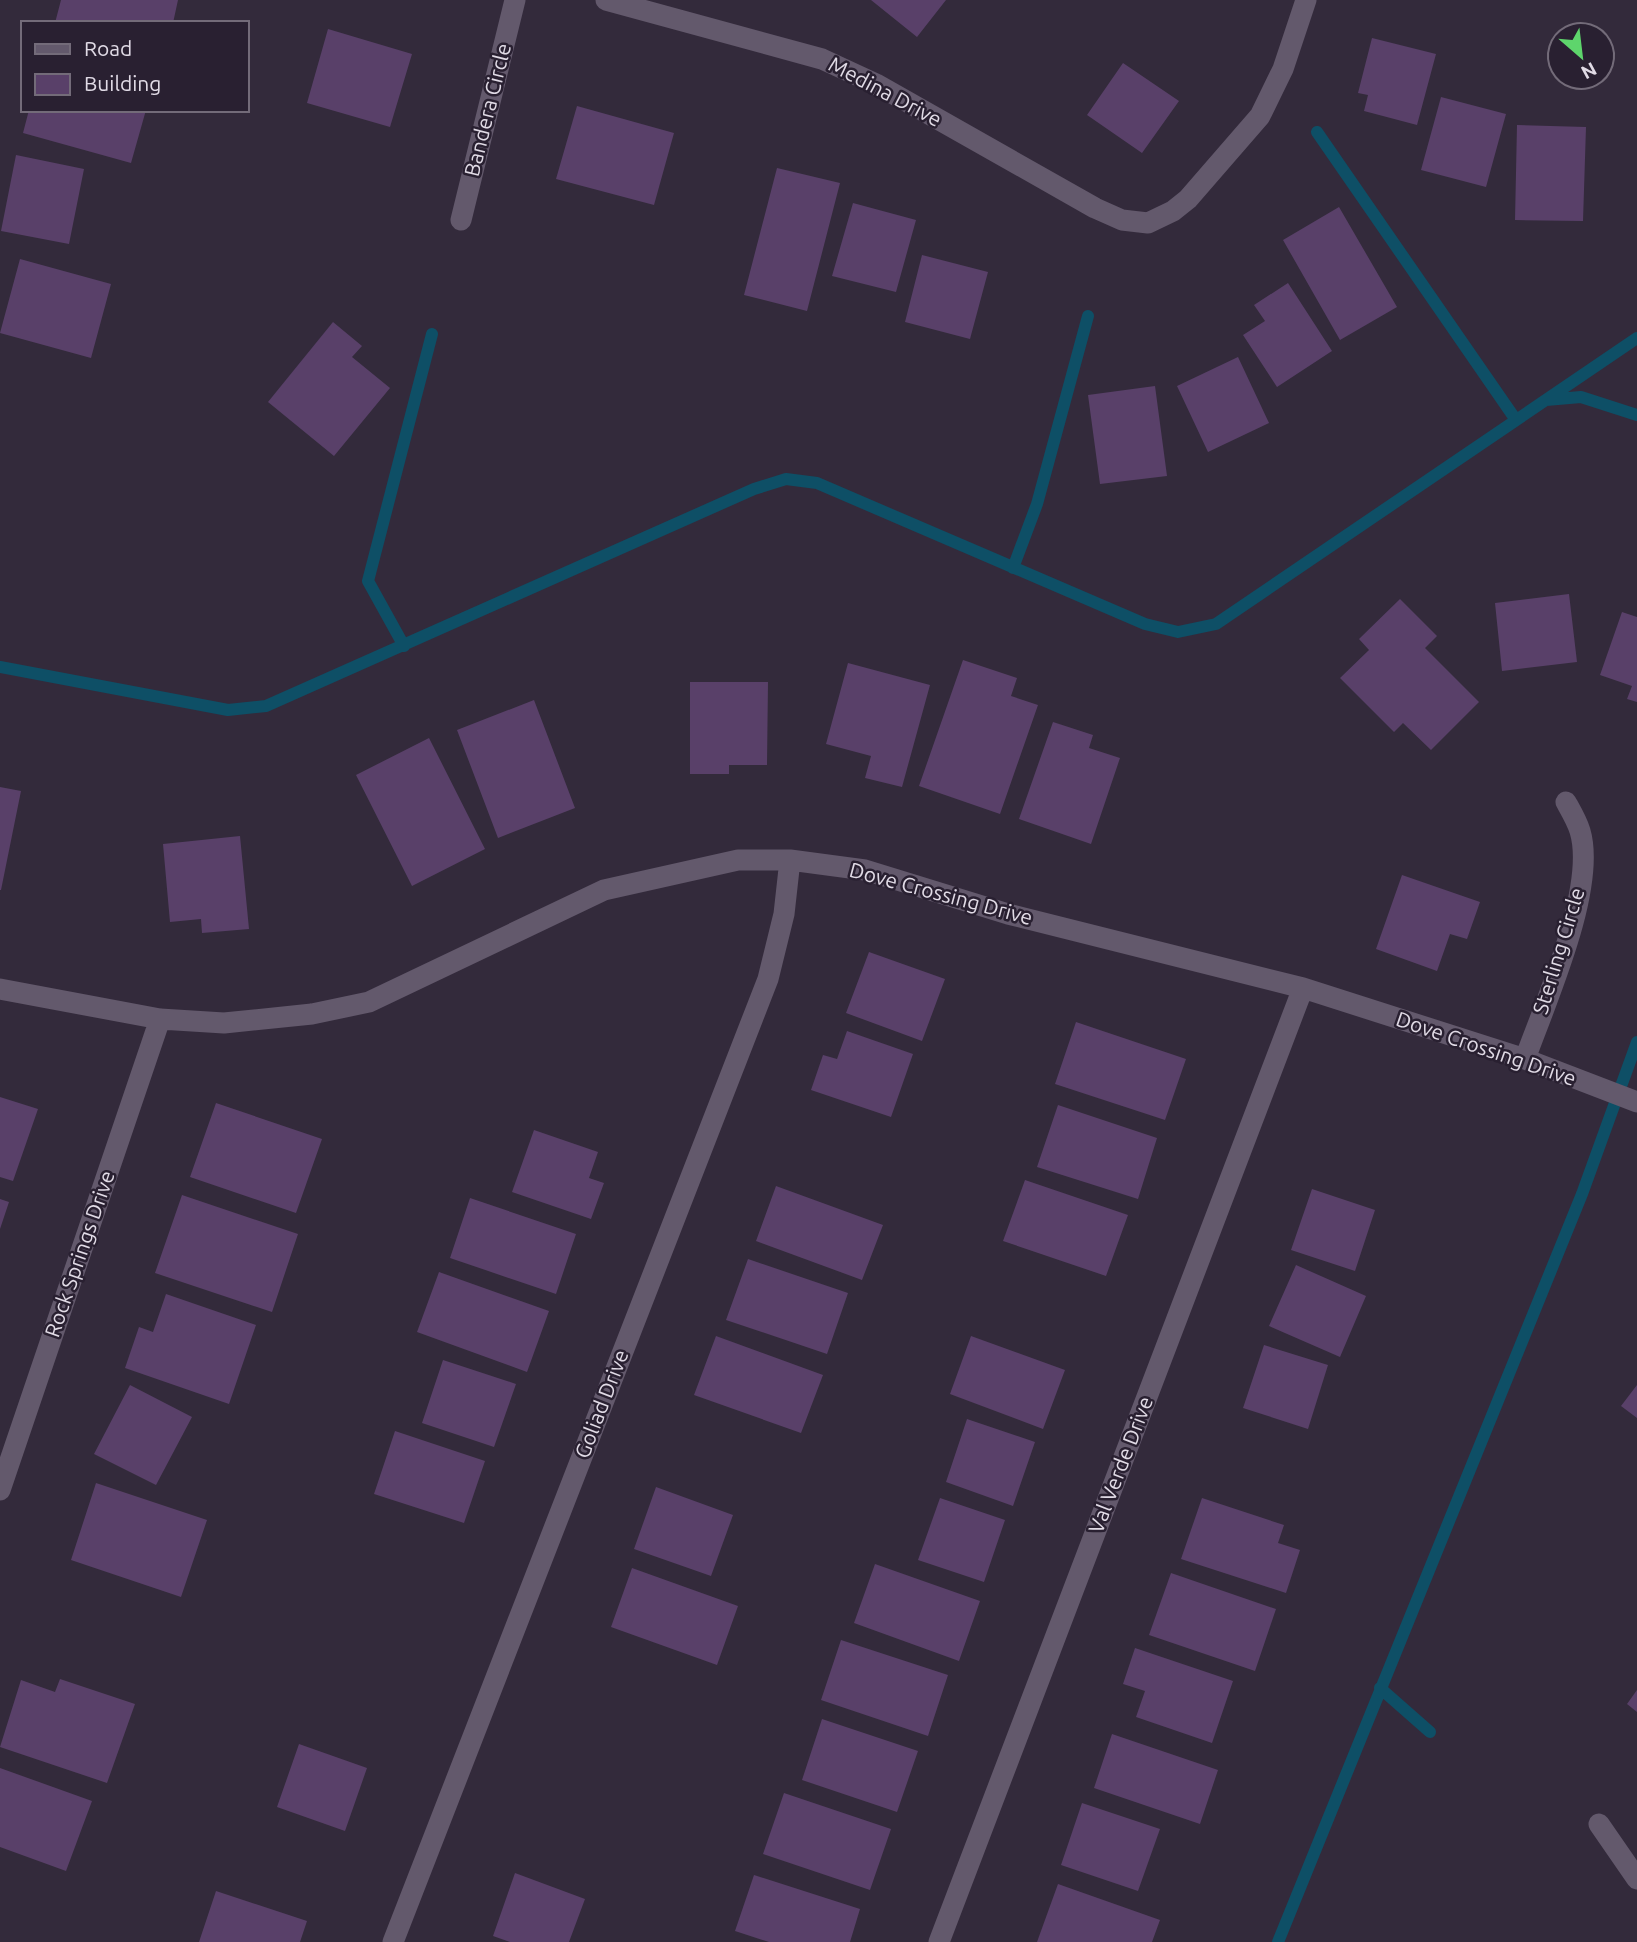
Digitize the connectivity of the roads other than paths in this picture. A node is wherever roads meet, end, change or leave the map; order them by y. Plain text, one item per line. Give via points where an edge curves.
1 (515, 0) edge
2 (606, 0) edge
3 (1306, 0) edge
4 (461, 220) dead end
5 (1566, 802) dead end
6 (790, 860) junction
7 (1303, 988) junction
8 (0, 989) edge
9 (160, 1019) junction
10 (1525, 1059) junction
11 (1637, 1102) edge
12 (0, 1490) edge
13 (1599, 1824) dead end
14 (1637, 1879) edge
15 (393, 1942) edge
16 (939, 1942) edge

1 - 4 street, Bandera Circle
2 - 3 street, Medina Drive via 822,59 876,84 1095,208 1149,223 1188,199 1260,116 1283,69
5 - 10 street, Sterling Circle via 1580,833 1583,865 1578,905
6 - 7 street, Dove Crossing Drive via 865,870 1008,914
6 - 9 street, Dove Crossing Drive via 738,860 604,890 369,1002 312,1014 224,1023
6 - 15 street, Goliad Drive via 784,914 768,979
7 - 10 street, Dove Crossing Drive
7 - 16 street, Val Verde Drive
8 - 9 street, Dove Crossing Drive
9 - 12 street, Rock Springs Drive
10 - 11 street, Dove Crossing Drive
13 - 14 street

